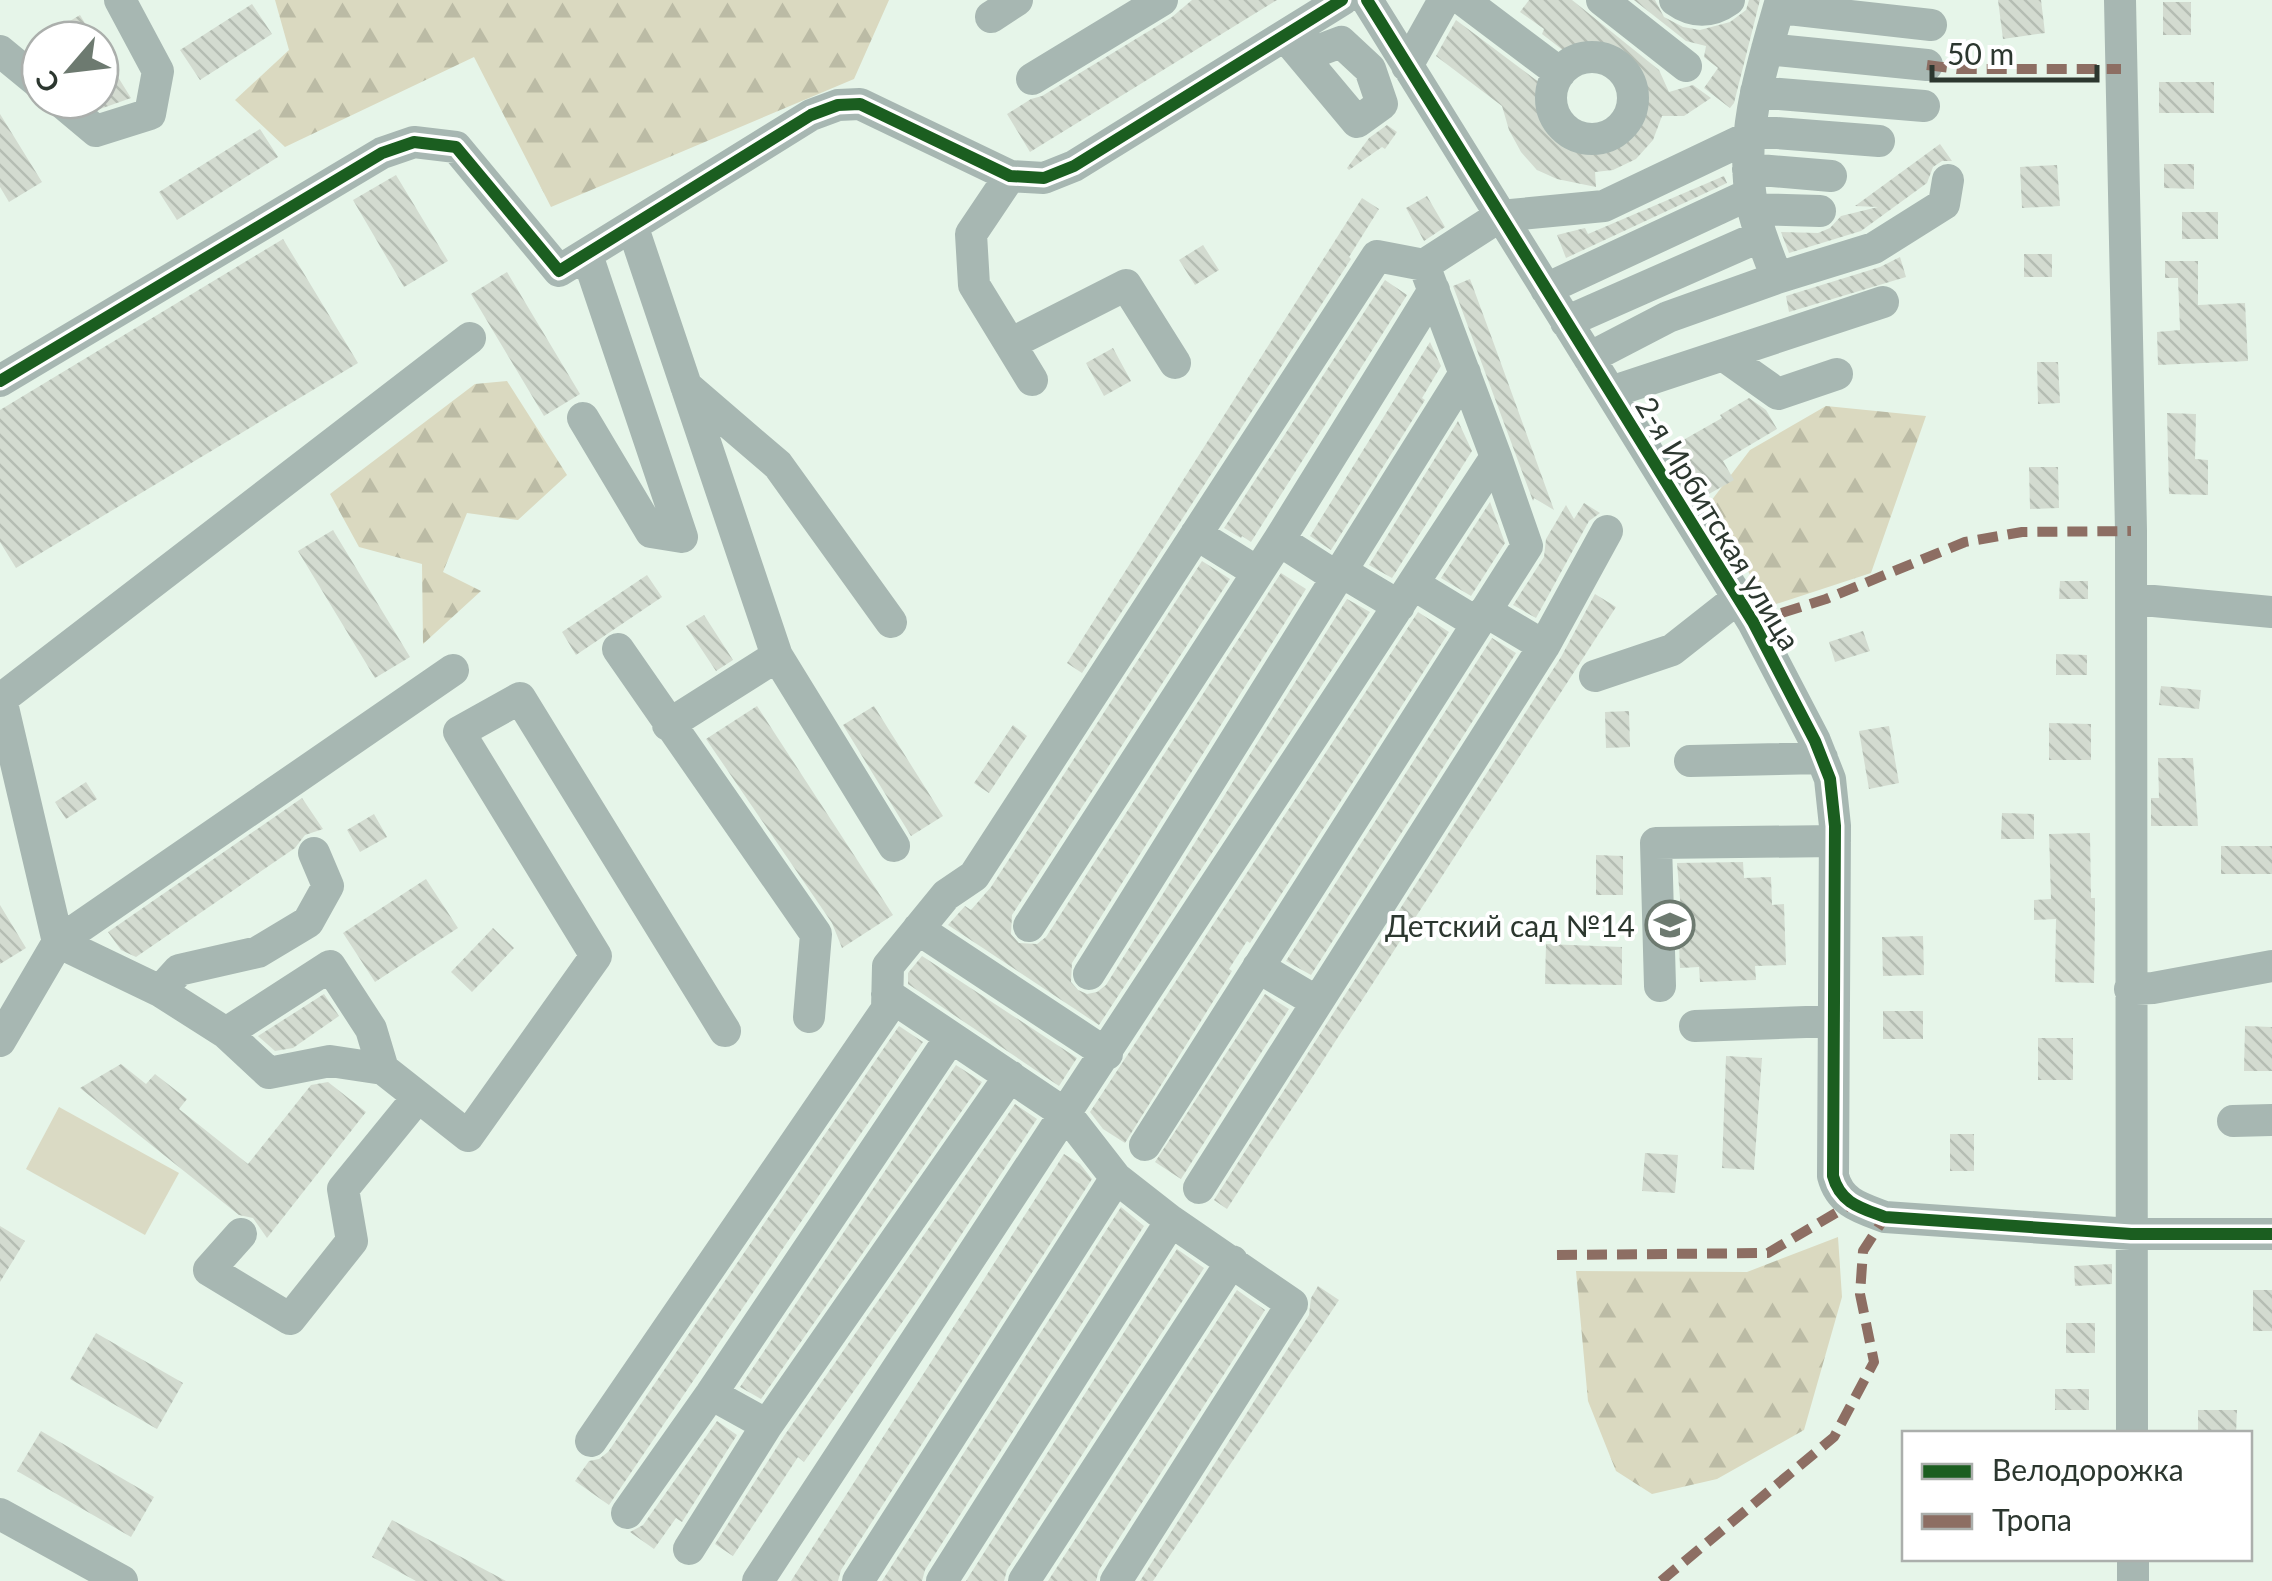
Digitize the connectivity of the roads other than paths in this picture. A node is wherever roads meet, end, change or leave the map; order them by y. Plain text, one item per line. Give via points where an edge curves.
1 (120, 0) edge
2 (1162, 0) edge
3 (1342, 0) edge
4 (1367, 0) edge
5 (1444, 0) edge
6 (1602, 0) edge
7 (1675, 0) edge
8 (1729, 0) edge
9 (2120, 0) edge
10 (1780, 4) edge
11 (1485, 6) edge
12 (1931, 24) dead end
13 (1767, 49) junction
14 (0, 51) edge
15 (1927, 64) dead end
16 (1407, 66) junction
17 (1686, 66) dead end
18 (20, 68) edge
19 (1560, 73) dead end
20 (1032, 80) dead end
21 (1756, 92) junction
22 (1924, 106) dead end
23 (83, 120) edge
24 (1879, 141) dead end
25 (1010, 176) junction
26 (1832, 176) dead end
27 (1752, 179) junction
28 (1948, 180) dead end
29 (1820, 211) dead end
30 (1500, 216) junction
31 (633, 228) junction
32 (587, 255) junction
33 (1429, 278) junction
34 (1776, 278) junction
35 (1546, 289) junction
36 (1883, 302) dead end
37 (1566, 322) junction
38 (470, 338) dead end
39 (1010, 344) junction
40 (1723, 355) junction
41 (1589, 358) junction
42 (1175, 363) dead end
43 (1465, 374) junction
44 (1837, 374) dead end
45 (0, 380) edge
46 (1032, 380) dead end
47 (686, 386) junction
48 (1610, 392) junction
49 (584, 418) dead end
50 (1496, 457) junction
51 (1607, 532) dead end
52 (1196, 534) junction
53 (1279, 540) junction
54 (1257, 572) junction
55 (1340, 575) junction
56 (1406, 595) junction
57 (1738, 598) junction
58 (2132, 599) junction
59 (2272, 612) edge
60 (1481, 617) junction
61 (891, 622) dead end
62 (1544, 646) junction
63 (618, 650) dead end
64 (778, 656) junction
65 (454, 670) dead end
66 (1595, 676) dead end
67 (0, 698) edge
68 (668, 725) junction
69 (1822, 758) junction
70 (1690, 762) dead end
71 (1835, 841) junction
72 (894, 846) dead end
73 (314, 854) dead end
74 (1030, 926) dead end
75 (918, 929) junction
76 (58, 942) junction
77 (2272, 966) edge
78 (1258, 967) junction
79 (1089, 974) dead end
80 (1660, 986) dead end
81 (2130, 988) junction
82 (160, 991) junction
83 (888, 994) junction
84 (1317, 1002) junction
85 (809, 1017) dead end
86 (1834, 1021) junction
87 (1695, 1026) dead end
88 (724, 1031) dead end
89 (226, 1034) junction
90 (951, 1037) junction
91 (0, 1041) edge
92 (1107, 1054) junction
93 (384, 1069) junction
94 (1010, 1076) junction
95 (418, 1097) junction
96 (1067, 1115) junction
97 (2272, 1120) edge
98 (2233, 1121) dead end
99 (1144, 1146) dead end
100 (1116, 1178) junction
101 (1199, 1188) dead end
102 (1171, 1221) junction
103 (240, 1234) dead end
104 (2132, 1234) junction
105 (2272, 1234) edge
106 (1232, 1261) junction
107 (711, 1394) junction
108 (767, 1425) junction
109 (2132, 1431) edge
110 (591, 1442) dead end
111 (627, 1513) dead end
112 (0, 1514) edge
113 (689, 1549) dead end
114 (122, 1581) edge
115 (758, 1581) edge
116 (858, 1581) edge
117 (942, 1581) edge
118 (1024, 1581) edge
119 (1116, 1581) edge

1 - 23 street via 158,70 150,114 96,131
2 - 20 street
3 - 25 street via 1294,46 1074,166 1044,178
4 - 16 street, 2-я Ирбитская улица
5 - 16 street
6 - 17 street
7 - 8 street via 1698,11
9 - 58 street
10 - 12 street
10 - 13 street
11 - 19 street
13 - 15 street
13 - 21 street
14 - 18 street
16 - 30 street, 2-я Ирбитская улица
21 - 22 street
21 - 27 street
24 - 27 street
25 - 31 street via 860,104 838,105
25 - 39 street via 971,234 974,285
26 - 27 street
27 - 29 street
27 - 30 street via 1604,206
27 - 34 street
27 - 35 street
27 - 37 street
28 - 34 street via 1944,204 1874,248
30 - 33 street
30 - 35 street, 2-я Ирбитская улица
31 - 32 street
31 - 47 street
32 - 45 street via 559,271 456,147 414,142 382,153
32 - 49 street via 682,537 651,532
33 - 43 street
33 - 52 street via 1377,256
33 - 53 street
34 - 41 street via 1668,317
35 - 37 street, 2-я Ирбитская улица
36 - 40 street
37 - 41 street, 2-я Ирбитская улица
38 - 67 street
39 - 42 street via 1126,285
39 - 46 street
40 - 44 street via 1778,394
40 - 48 street
41 - 48 street, 2-я Ирбитская улица
43 - 50 street
43 - 55 street
47 - 61 street via 778,465
47 - 64 street
48 - 57 street, 2-я Ирбитская улица
50 - 56 street
50 - 60 street via 1527,546
51 - 62 street
52 - 54 street
52 - 75 street via 974,876 946,895
53 - 54 street
53 - 55 street
54 - 74 street
55 - 56 street
55 - 79 street
56 - 60 street
56 - 92 street
57 - 66 street via 1672,650
57 - 69 street, 2-я Ирбитская улица
58 - 59 street
58 - 81 street
60 - 62 street
60 - 78 street
62 - 84 street
63 - 68 street
64 - 68 street
64 - 72 street
65 - 76 street
67 - 76 street
68 - 85 street via 816,934
69 - 70 street
69 - 71 street, 2-я Ирбитская улица
71 - 80 street via 1656,842
71 - 86 street, 2-я Ирбитская улица
73 - 82 street via 328,886 308,922 258,952 179,970
75 - 83 street via 888,966
75 - 92 street
76 - 82 street
76 - 91 street
77 - 81 street
78 - 84 street
78 - 99 street
81 - 104 street
82 - 89 street
83 - 90 street
83 - 110 street via 887,1009
84 - 101 street
86 - 87 street
86 - 104 street, 2-я Ирбитская улица via 1832,1176 1851,1204 1885,1217
88 - 95 street via 520,698 459,732 596,956 468,1136
89 - 93 street via 269,1073 330,1062
89 - 93 street via 330,966 370,1030
90 - 94 street
90 - 107 street
92 - 96 street
93 - 95 street
94 - 96 street
94 - 108 street
95 - 103 street via 343,1189 352,1241 290,1320 209,1270
96 - 100 street
96 - 115 street
97 - 98 street
100 - 102 street
100 - 116 street
102 - 106 street
102 - 117 street
104 - 105 street
104 - 109 street
106 - 118 street
106 - 119 street via 1292,1304
107 - 108 street
107 - 111 street
108 - 113 street
112 - 114 street

